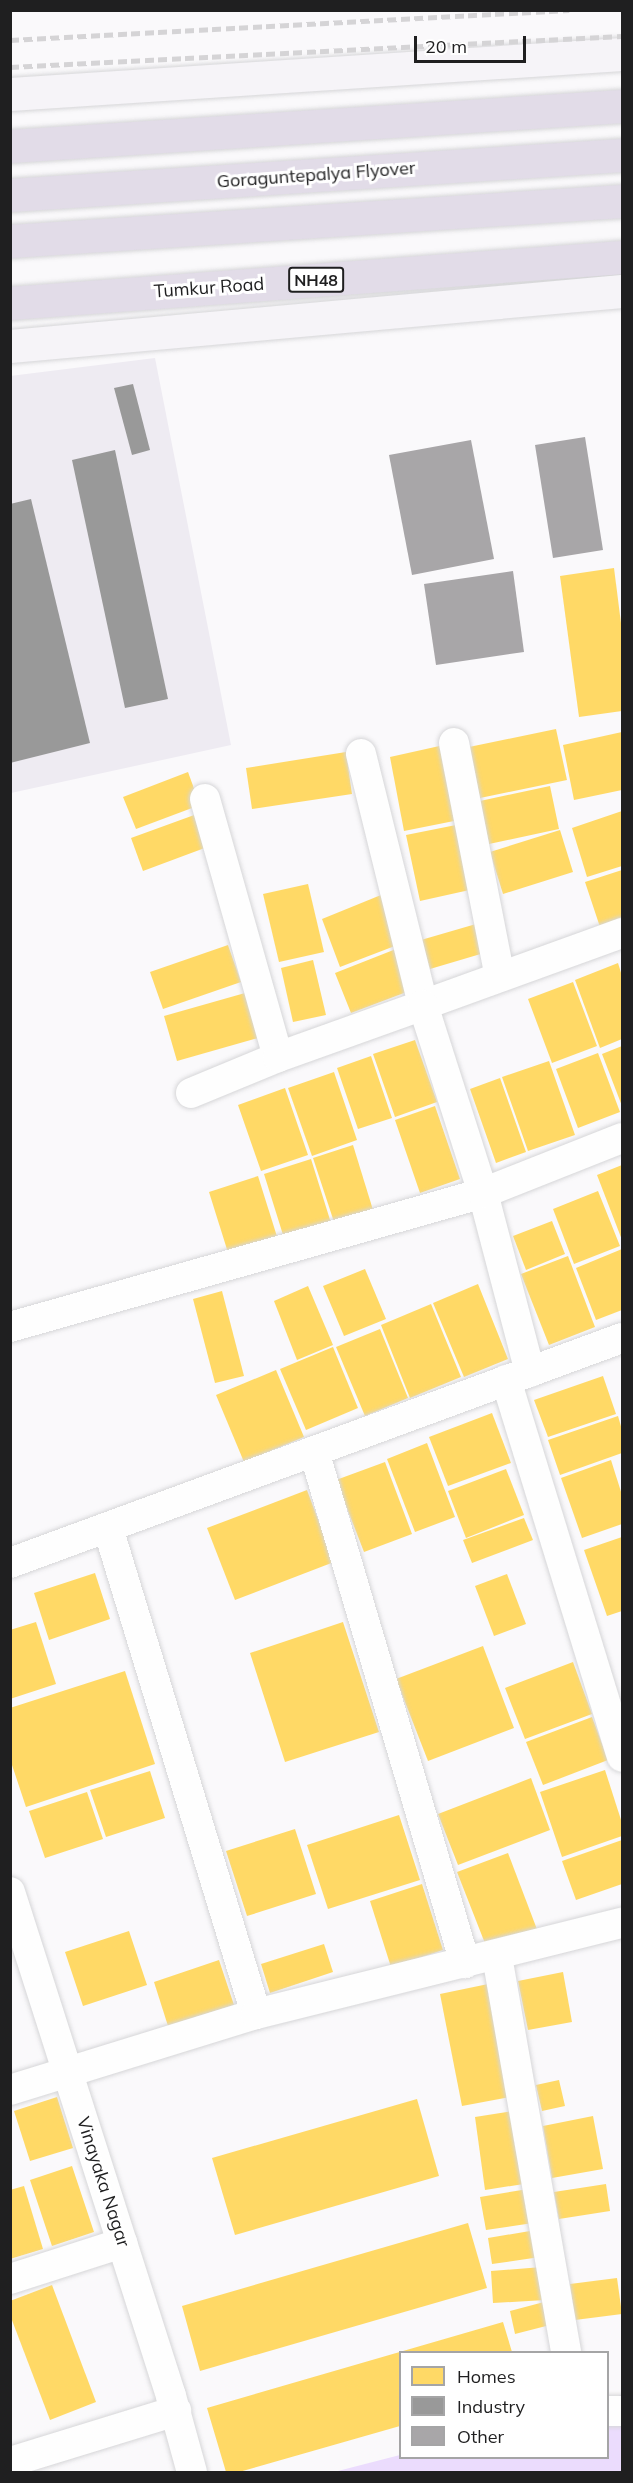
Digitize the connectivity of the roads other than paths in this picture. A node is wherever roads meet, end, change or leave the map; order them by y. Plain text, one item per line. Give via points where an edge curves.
1 (622, 54) edge
2 (10, 94) edge
3 (622, 106) edge
4 (10, 146) edge
5 (622, 154) edge
6 (10, 195) edge
7 (622, 201) edge
8 (10, 241) edge
9 (622, 257) edge
10 (622, 291) edge
11 (10, 303) edge
12 (10, 346) edge
13 (454, 743) dead end
14 (361, 754) dead end
15 (205, 799) dead end
16 (622, 933) edge
17 (500, 977) junction
18 (423, 1005) junction
19 (278, 1057) junction
20 (191, 1093) dead end
21 (622, 1138) edge
22 (483, 1193) junction
23 (10, 1327) edge
24 (622, 1338) edge
25 (518, 1376) junction
26 (314, 1451) junction
27 (108, 1527) junction
28 (10, 1563) edge
29 (622, 1757) edge
30 (10, 1892) edge
31 (622, 1923) edge
32 (497, 1956) junction
33 (465, 1963) junction
34 (256, 2014) junction
35 (67, 2071) junction
36 (10, 2090) edge
37 (122, 2243) junction
38 (10, 2279) edge
39 (566, 2351) edge
40 (176, 2411) junction
41 (10, 2462) edge
42 (192, 2472) edge

1 - 2 street
3 - 4 highway
5 - 6 highway, Goraguntepalya Flyover
7 - 8 highway
9 - 11 highway, Tumkur Road / NH48
10 - 12 street
13 - 17 street
14 - 18 street
15 - 19 street
16 - 17 street
17 - 18 street
18 - 19 street
18 - 22 street
19 - 20 street
21 - 22 street
22 - 23 street
22 - 25 street
24 - 25 street
25 - 26 street
25 - 29 street
26 - 27 street
26 - 33 street
27 - 28 street
27 - 34 street
30 - 35 street, Vinayaka Nagar
31 - 32 street
32 - 33 street
32 - 39 street
33 - 34 street
34 - 35 street
35 - 36 street
35 - 37 street, Vinayaka Nagar
37 - 38 street
37 - 40 street, Vinayaka Nagar
40 - 41 street
40 - 42 street, Vinayaka Nagar

